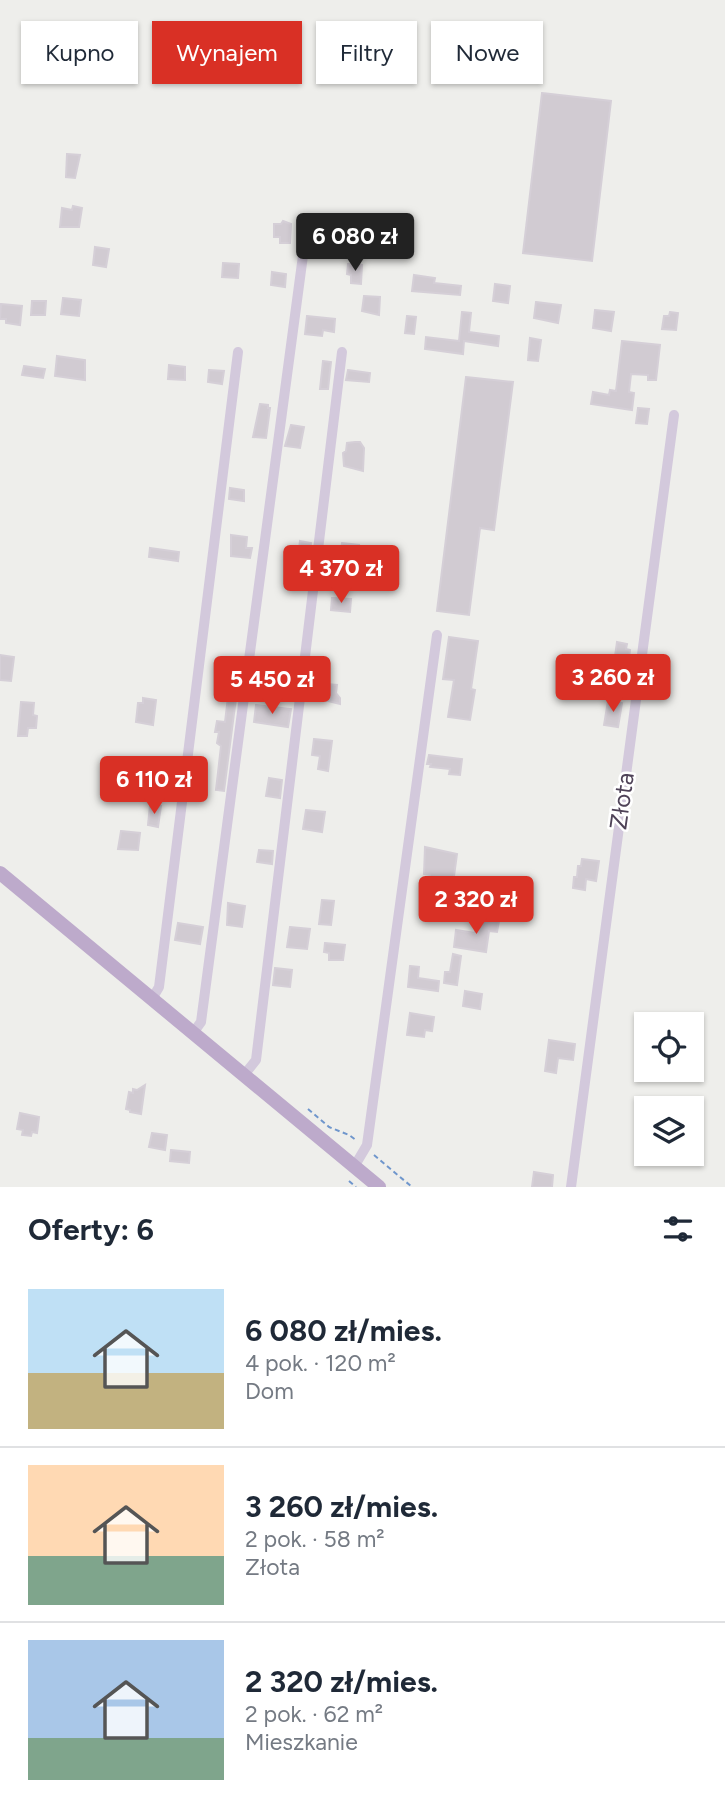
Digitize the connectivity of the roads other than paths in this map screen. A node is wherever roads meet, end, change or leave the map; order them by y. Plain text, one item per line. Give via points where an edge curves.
1 (304, 248) dead end
2 (238, 352) dead end
3 (342, 352) dead end
4 (674, 415) dead end
5 (436, 635) dead end
6 (0, 873) edge
7 (152, 999) junction
8 (193, 1033) junction
9 (244, 1075) junction
10 (354, 1167) junction
11 (379, 1187) edge
12 (571, 1187) edge

1 - 8 street via 201,1022
2 - 7 street via 159,987
3 - 9 street via 256,1060
4 - 12 street, Złota
5 - 10 street via 368,1145
6 - 7 main road
7 - 8 main road
8 - 9 main road
9 - 10 main road
10 - 11 main road

